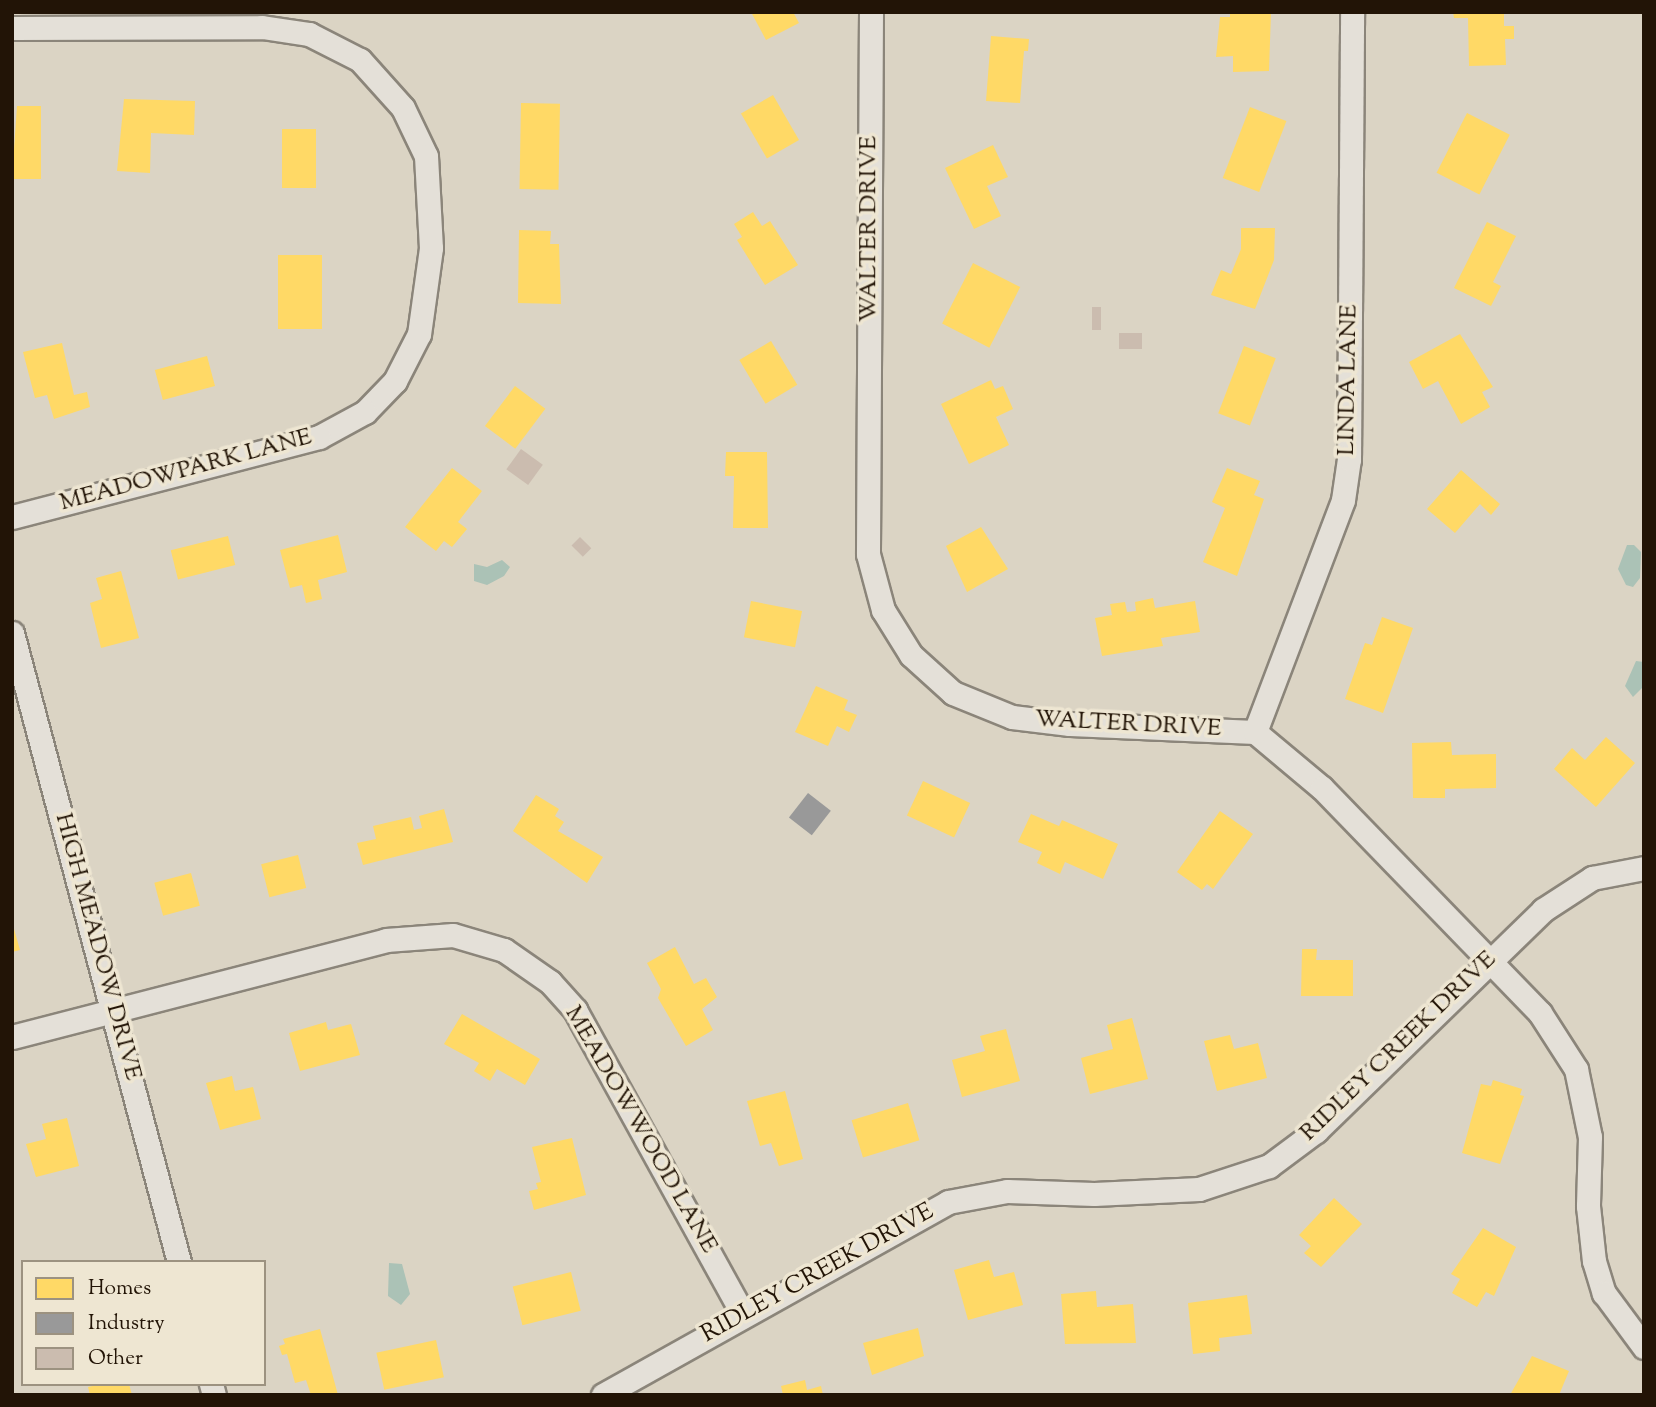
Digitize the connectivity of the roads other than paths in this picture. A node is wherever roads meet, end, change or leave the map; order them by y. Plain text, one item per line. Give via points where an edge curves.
1 (871, 12) edge
2 (1352, 12) edge
3 (12, 28) edge
4 (12, 517) edge
5 (12, 633) edge
6 (1255, 732) junction
7 (1644, 868) edge
8 (1488, 959) junction
9 (115, 1013) junction
10 (12, 1037) edge
11 (178, 1260) edge
12 (743, 1314) junction
13 (1644, 1347) edge
14 (603, 1395) edge

1 - 6 street, WALTER DRIVE via 868,557 883,610 911,655 953,693 1012,717
2 - 6 street, LINDA LANE via 1349,459 1343,500
3 - 4 street, MEADOWPARK LANE via 262,27 309,34 360,61 403,108 426,156 431,248 419,334 395,381 365,412 319,437
5 - 9 street, HIGH MEADOW DRIVE
6 - 8 street, WALTER DRIVE via 1322,788
7 - 8 street, RIDLEY CREEK DRIVE via 1592,878 1543,910
8 - 12 street, RIDLEY CREEK DRIVE via 1317,1131 1269,1166 1199,1189 1094,1194 1007,1191 948,1202
8 - 13 street, WALTER DRIVE via 1540,1013 1576,1069 1590,1136 1594,1261 1604,1293
9 - 10 street, MEADOWWOOD LANE
9 - 11 street, HIGH MEADOW DRIVE
9 - 12 street, MEADOWWOOD LANE via 386,940 453,936 504,950 550,982 575,1010
12 - 14 street, RIDLEY CREEK DRIVE

